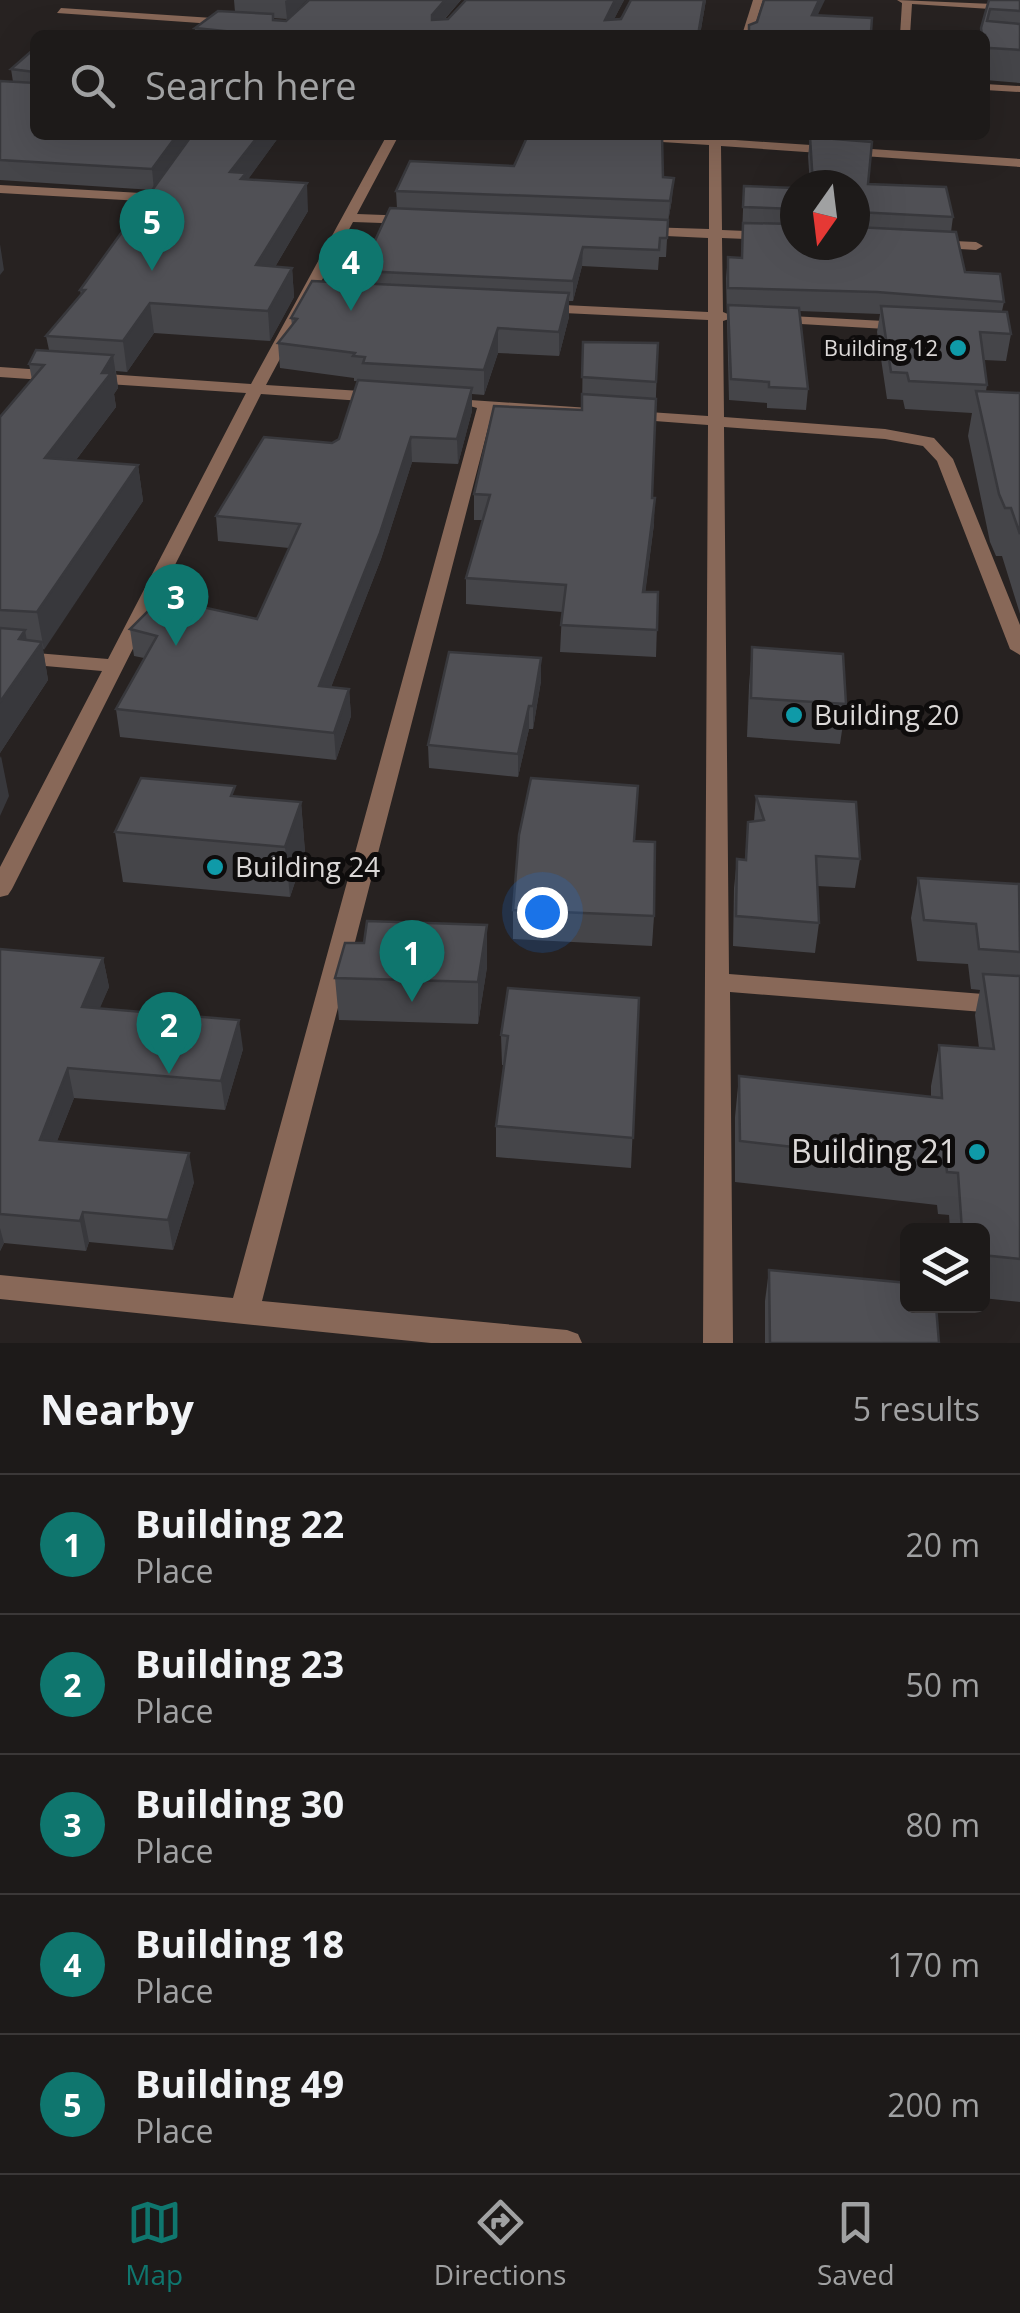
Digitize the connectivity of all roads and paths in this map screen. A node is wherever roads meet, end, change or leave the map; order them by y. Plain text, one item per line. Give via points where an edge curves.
1 (758, 0) edge
2 (904, 0) edge
3 (1020, 8) edge
4 (61, 11) dead end
5 (233, 22) edge
6 (749, 30) edge
7 (905, 30) edge
8 (990, 88) edge
9 (1020, 90) edge
10 (389, 140) edge
11 (714, 140) edge
12 (738, 140) edge
13 (907, 140) edge
14 (908, 154) junction
15 (1020, 163) edge
16 (170, 182) edge
17 (0, 190) edge
18 (159, 198) junction
19 (148, 214) edge
20 (348, 218) junction
21 (425, 221) edge
22 (637, 230) edge
23 (714, 234) junction
24 (780, 237) edge
25 (924, 243) edge
26 (976, 246) dead end
27 (520, 306) edge
28 (716, 316) junction
29 (912, 326) edge
30 (45, 358) edge
31 (0, 372) edge
32 (30, 382) junction
33 (256, 389) junction
34 (390, 398) edge
35 (718, 419) junction
36 (1020, 649) edge
37 (0, 656) edge
38 (116, 666) junction
39 (0, 889) edge
40 (718, 982) junction
41 (1020, 1006) edge
42 (0, 1287) edge
43 (244, 1312) junction
44 (567, 1343) edge
45 (718, 1343) edge

1 - 6 street
2 - 3 street
2 - 7 street
4 - 5 street
8 - 9 street
10 - 20 street
11 - 23 street
12 - 14 street
13 - 14 street
14 - 15 street
16 - 18 street
17 - 18 street
18 - 19 street
20 - 21 street
20 - 33 street via 316,296
22 - 23 street
23 - 24 street
23 - 28 street
25 - 26 street
27 - 28 street
28 - 29 street
28 - 35 street
30 - 32 street
31 - 32 street
32 - 33 street
33 - 34 street
33 - 38 street
35 - 36 street via 884,434 937,448
35 - 40 street
35 - 43 street via 477,403
37 - 38 street
38 - 39 street
40 - 41 street
40 - 45 street
42 - 43 street
43 - 44 street

